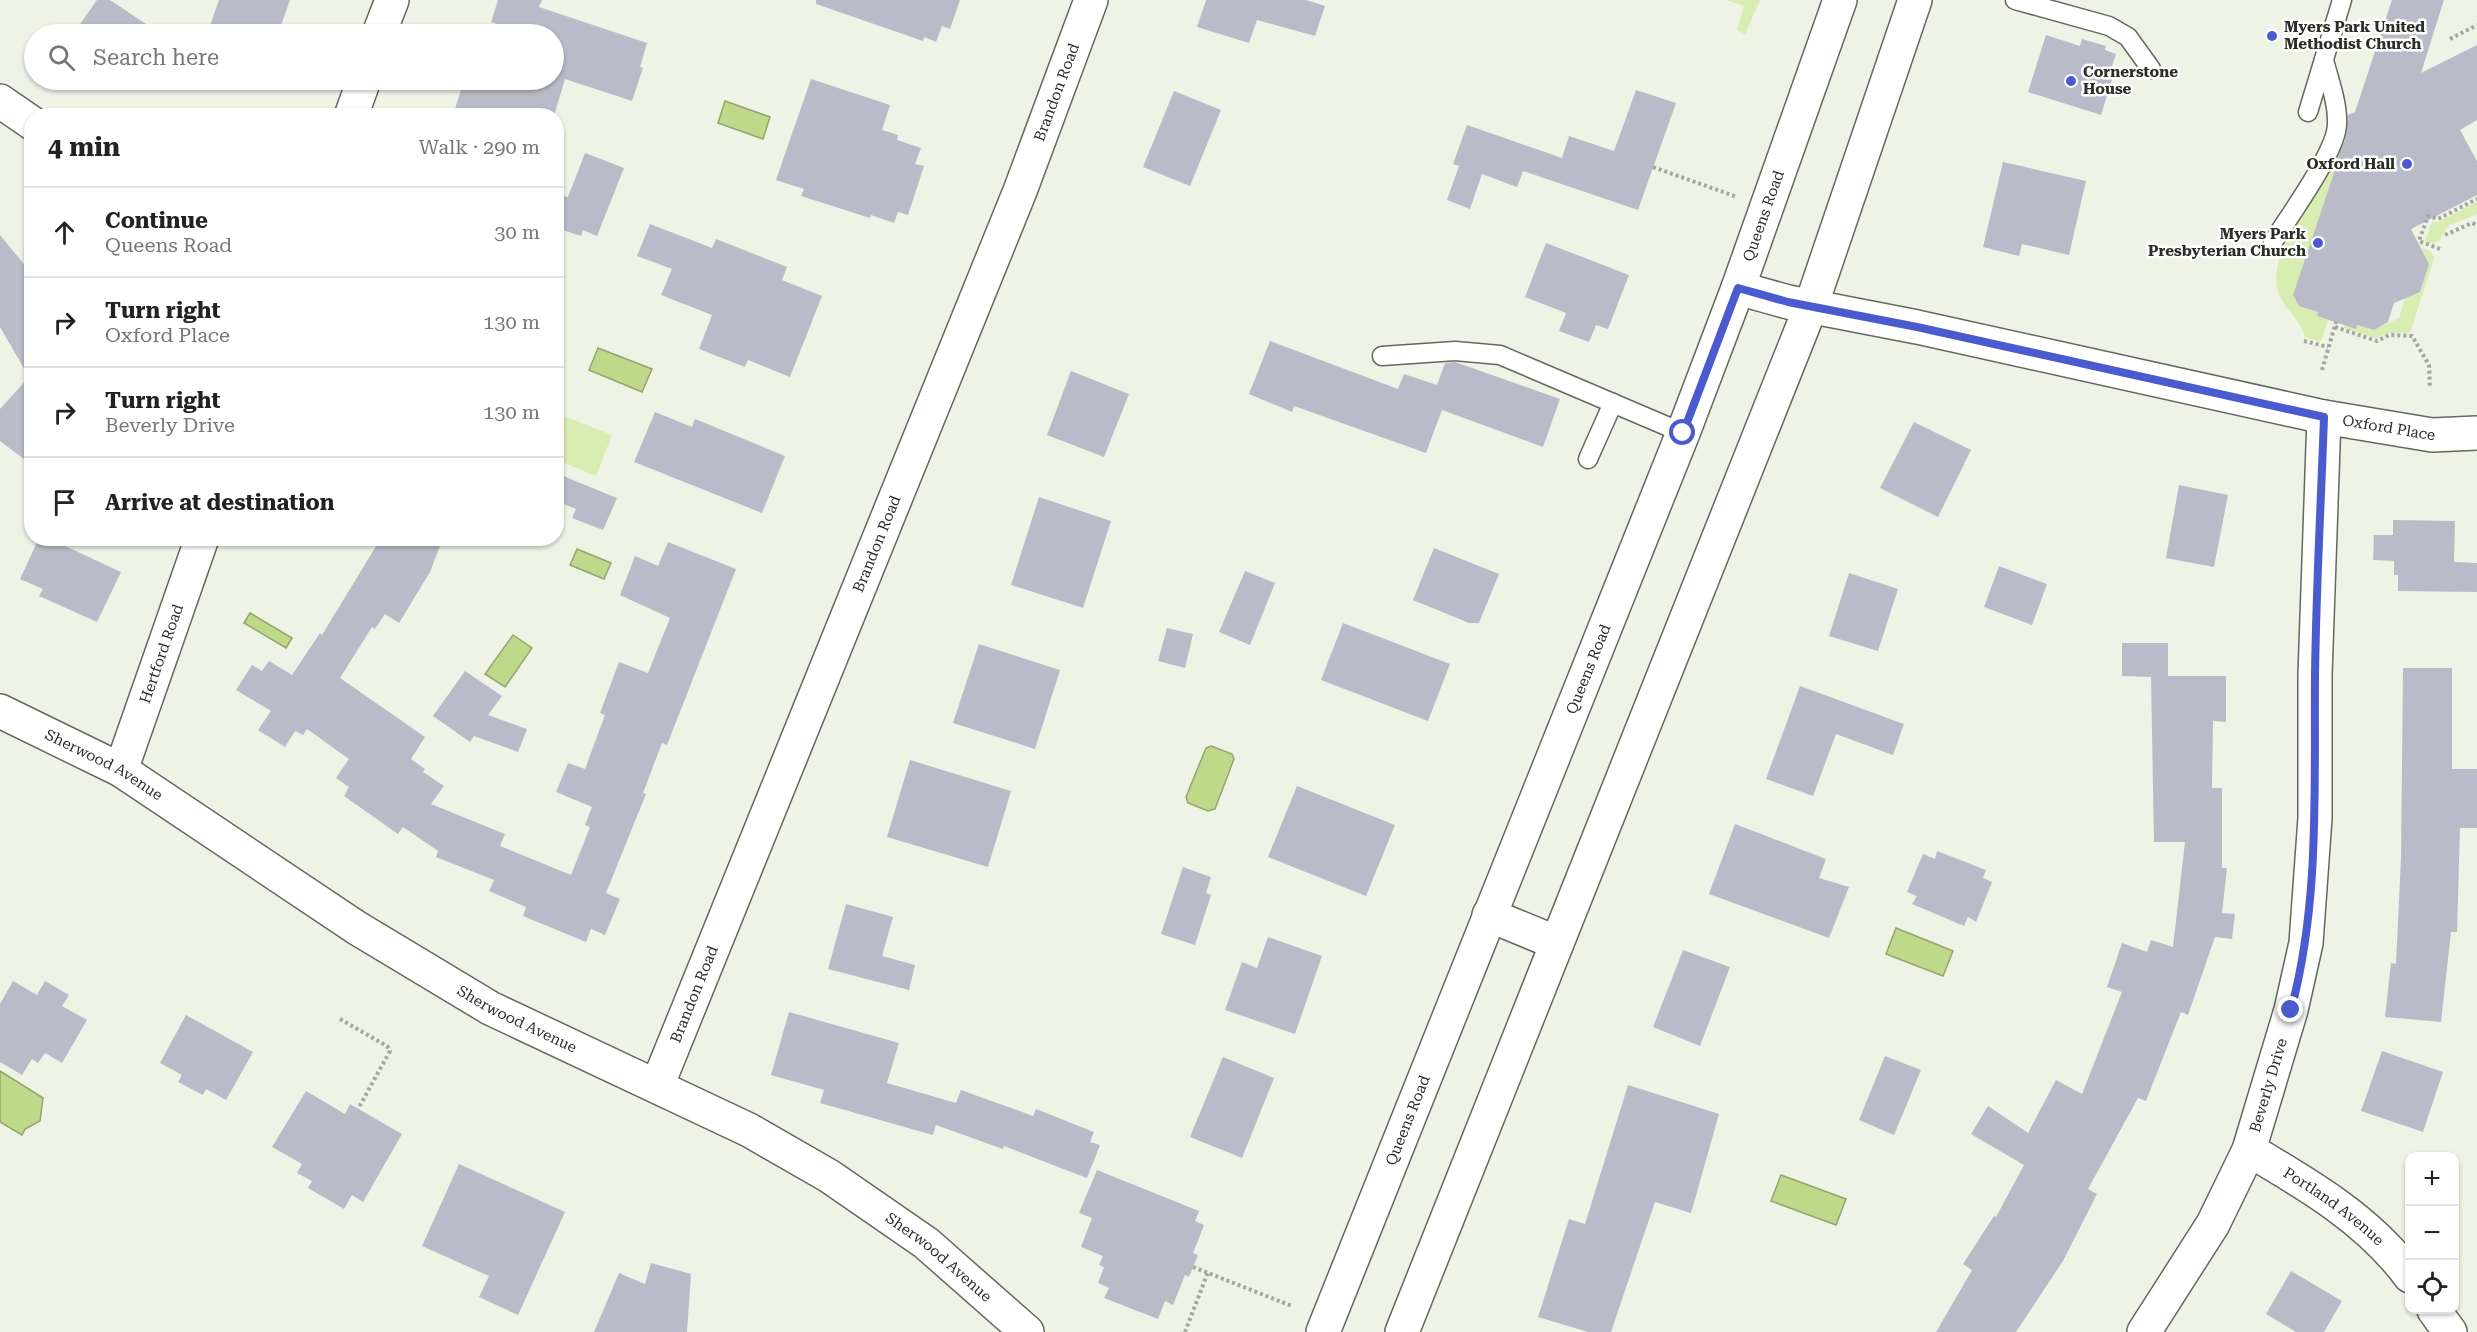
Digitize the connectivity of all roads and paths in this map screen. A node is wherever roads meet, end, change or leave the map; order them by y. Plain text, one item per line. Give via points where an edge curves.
1 (392, 0) edge
2 (1091, 0) edge
3 (1840, 0) edge
4 (1915, 0) edge
5 (2015, 0) edge
6 (2342, 0) edge
7 (383, 24) edge
8 (2477, 25) edge
9 (2450, 39) dead end
10 (2324, 60) junction
11 (2151, 69) dead end
12 (360, 90) edge
13 (0, 101) edge
14 (354, 108) edge
15 (2308, 112) dead end
16 (24, 118) edge
17 (1653, 167) dead end
18 (1742, 198) dead end
19 (2477, 199) edge
20 (2477, 225) edge
21 (2445, 235) dead end
22 (2273, 242) dead end
23 (2440, 249) dead end
24 (1738, 288) junction
25 (1811, 306) junction
26 (2304, 341) dead end
27 (2328, 348) junction
28 (1382, 356) dead end
29 (2322, 370) dead end
30 (2430, 388) dead end
31 (1613, 403) junction
32 (2324, 417) junction
33 (1683, 433) junction
34 (2477, 434) edge
35 (1588, 459) dead end
36 (199, 546) edge
37 (0, 711) edge
38 (121, 770) junction
39 (1489, 915) junction
40 (1557, 943) junction
41 (340, 1018) dead end
42 (657, 1086) junction
43 (358, 1109) dead end
44 (2249, 1150) junction
45 (1193, 1267) dead end
46 (2405, 1270) edge
47 (1208, 1272) junction
48 (1292, 1306) dead end
49 (2437, 1314) edge
50 (1027, 1332) edge
51 (1185, 1332) edge
52 (1323, 1332) edge
53 (1402, 1332) edge
54 (2144, 1332) edge
55 (2450, 1332) edge

1 - 7 street
2 - 42 street, Brandon Road via 1012,211
3 - 24 street, Queens Road
4 - 25 street
5 - 11 lane via 2109,26 2128,38
6 - 10 lane
8 - 9 path
10 - 15 lane
10 - 22 lane via 2337,112 2335,137
12 - 14 street
13 - 16 street
17 - 18 path
19 - 23 path via 2439,219 2428,216 2419,241
20 - 21 path via 2472,223
24 - 25 street, Oxford Place
24 - 33 street, Queens Road
25 - 32 street, Oxford Place
25 - 40 street
26 - 27 path
27 - 29 path
27 - 30 path via 2335,325 2377,341 2390,335 2412,336 2429,365
28 - 31 lane via 1455,351 1500,355
31 - 33 lane
31 - 35 lane
32 - 34 street, Oxford Place via 2416,434
32 - 44 street, Beverly Drive via 2315,666 2315,818 2306,944 2291,1010
33 - 39 street, Queens Road
36 - 38 street, Hertford Road
37 - 38 street, Sherwood Avenue
38 - 42 street, Sherwood Avenue via 406,960 490,1008
39 - 40 street
39 - 52 street, Queens Road
40 - 53 street
41 - 43 path via 390,1051
42 - 50 street, Sherwood Avenue via 749,1130 867,1200 942,1256
44 - 46 street, Portland Avenue via 2312,1187 2371,1233
44 - 54 street, Beverly Drive via 2213,1224
45 - 47 path
47 - 48 path
47 - 51 path
49 - 55 street

